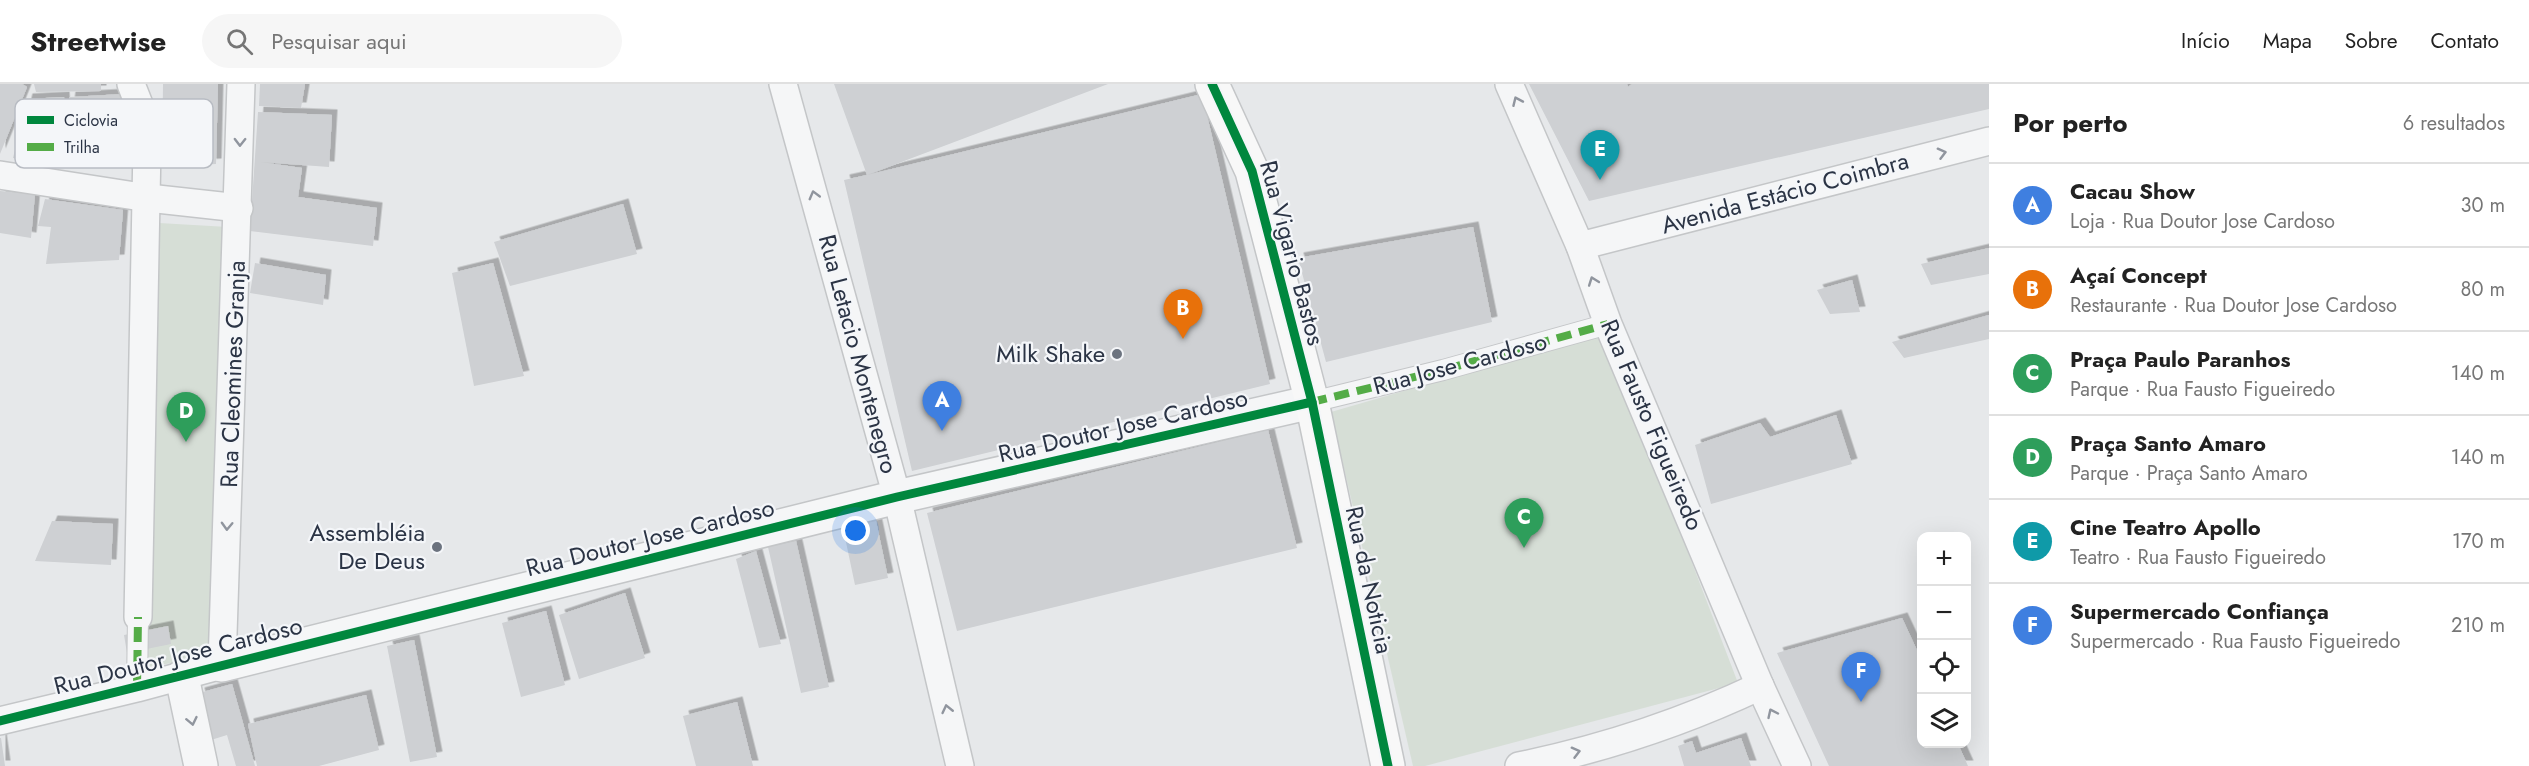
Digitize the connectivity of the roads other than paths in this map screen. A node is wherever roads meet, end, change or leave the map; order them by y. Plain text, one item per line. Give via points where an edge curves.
1 (131, 84) edge
2 (241, 84) edge
3 (783, 84) edge
4 (1212, 84) edge
5 (1509, 84) edge
6 (137, 99) edge
7 (1989, 141) edge
8 (147, 168) edge
9 (0, 175) edge
10 (148, 198) junction
11 (239, 208) junction
12 (1580, 246) junction
13 (1608, 324) junction
14 (1312, 402) junction
15 (897, 497) junction
16 (138, 617) joint
17 (222, 665) junction
18 (182, 677) junction
19 (1760, 686) junction
20 (137, 688) junction
21 (0, 721) edge
22 (201, 766) edge
23 (960, 766) edge
24 (1388, 766) edge
25 (1519, 766) edge
26 (1797, 766) edge

1 - 6 street
2 -> 11 street, Rua Cleomines Granja
15 -> 3 street, Rua Letacio Montenegro
4 - 14 main road, Rua Vigario Bastos via 1252,171
12 -> 5 street, Rua Fausto Figueiredo
12 -> 7 street, Avenida Estácio Coimbra
8 - 10 street
9 - 10 street
10 - 11 street
10 - 16 street
11 -> 17 street, Rua Cleomines Granja
13 -> 12 street, Rua Fausto Figueiredo
13 - 14 street, Rua Jose Cardoso
13 - 19 street, Rua Fausto Figueiredo
14 - 15 street, Rua Doutor Jose Cardoso
14 - 24 main road, Rua da Noticia
15 - 17 street, Rua Doutor Jose Cardoso
23 -> 15 street, Rua Letacio Montenegro
16 - 20 street
17 - 18 street, Rua Doutor Jose Cardoso
18 - 20 street, Rua Doutor Jose Cardoso
18 -> 22 street
25 -> 19 street via 1678,721
26 -> 19 street, Rua Fausto Figueiredo
20 - 21 street, Rua Doutor Jose Cardoso

